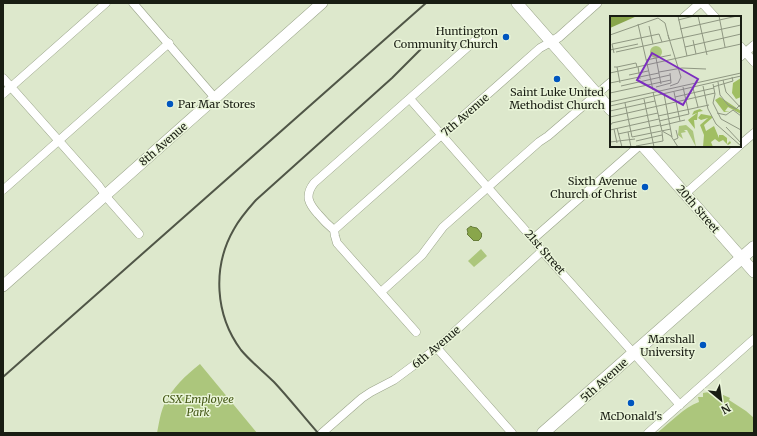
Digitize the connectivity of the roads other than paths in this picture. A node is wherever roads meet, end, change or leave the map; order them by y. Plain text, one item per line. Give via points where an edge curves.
1 (106, 3) edge
2 (133, 3) edge
3 (322, 3) edge
4 (517, 3) edge
5 (597, 3) edge
6 (701, 3) edge
7 (685, 16) edge
8 (713, 16) edge
9 (478, 38) dead end
10 (551, 42) junction
11 (169, 43) junction
12 (754, 45) edge
13 (742, 52) edge
14 (754, 62) edge
15 (3, 78) edge
16 (610, 83) edge
17 (11, 87) junction
18 (3, 94) edge
19 (597, 94) junction
20 (215, 98) junction
21 (410, 99) junction
22 (610, 109) edge
23 (754, 133) edge
24 (442, 135) junction
25 (59, 140) junction
26 (741, 145) edge
27 (638, 147) edge
28 (644, 147) edge
29 (739, 147) edge
30 (488, 188) junction
31 (3, 190) edge
32 (685, 194) junction
33 (105, 195) junction
34 (334, 230) junction
35 (139, 234) dead end
36 (533, 239) junction
37 (754, 247) edge
38 (542, 251) junction
39 (742, 258) junction
40 (754, 272) edge
41 (3, 286) edge
42 (381, 292) junction
43 (416, 332) dead end
44 (754, 339) edge
45 (437, 348) junction
46 (634, 353) junction
47 (680, 405) junction
48 (322, 433) edge
49 (512, 433) edge
50 (544, 433) edge
51 (648, 433) edge

1 - 17 street
2 - 11 street
3 - 20 main road, 8th Avenue
4 - 10 main road
5 - 10 street, 7th Avenue via 560,37
6 - 7 street
6 - 8 street
9 - 21 street
10 - 19 main road
10 - 24 street, 7th Avenue via 540,48
11 - 20 street
11 - 25 street
12 - 13 street
13 - 14 street
15 - 17 street
16 - 19 street
17 - 18 street
17 - 25 street
19 - 22 main road
19 - 30 street
20 - 33 main road, 8th Avenue
21 - 24 street, 21st Street
21 - 34 street via 314,183 310,190 309,203
23 - 26 street
24 - 30 street, 21st Street
24 - 34 street, 7th Avenue
25 - 31 street
25 - 33 street
27 - 36 street
28 - 32 main road, 20th Street
29 - 32 street
30 - 36 street, 21st Street
30 - 42 street via 443,227 422,255
32 - 39 main road, 20th Street
33 - 35 street
33 - 41 main road, 8th Avenue
34 - 42 street via 337,243
36 - 38 street, 21st Street
37 - 39 main road, 5th Avenue
38 - 45 street, 6th Avenue
38 - 46 street, 21st Street
39 - 40 main road, 20th Street
39 - 46 main road, 5th Avenue
42 - 43 street
44 - 47 street
45 - 48 street, 6th Avenue via 394,380 362,398
45 - 49 street
46 - 47 street, 21st Street
46 - 50 main road, 5th Avenue
47 - 51 street

